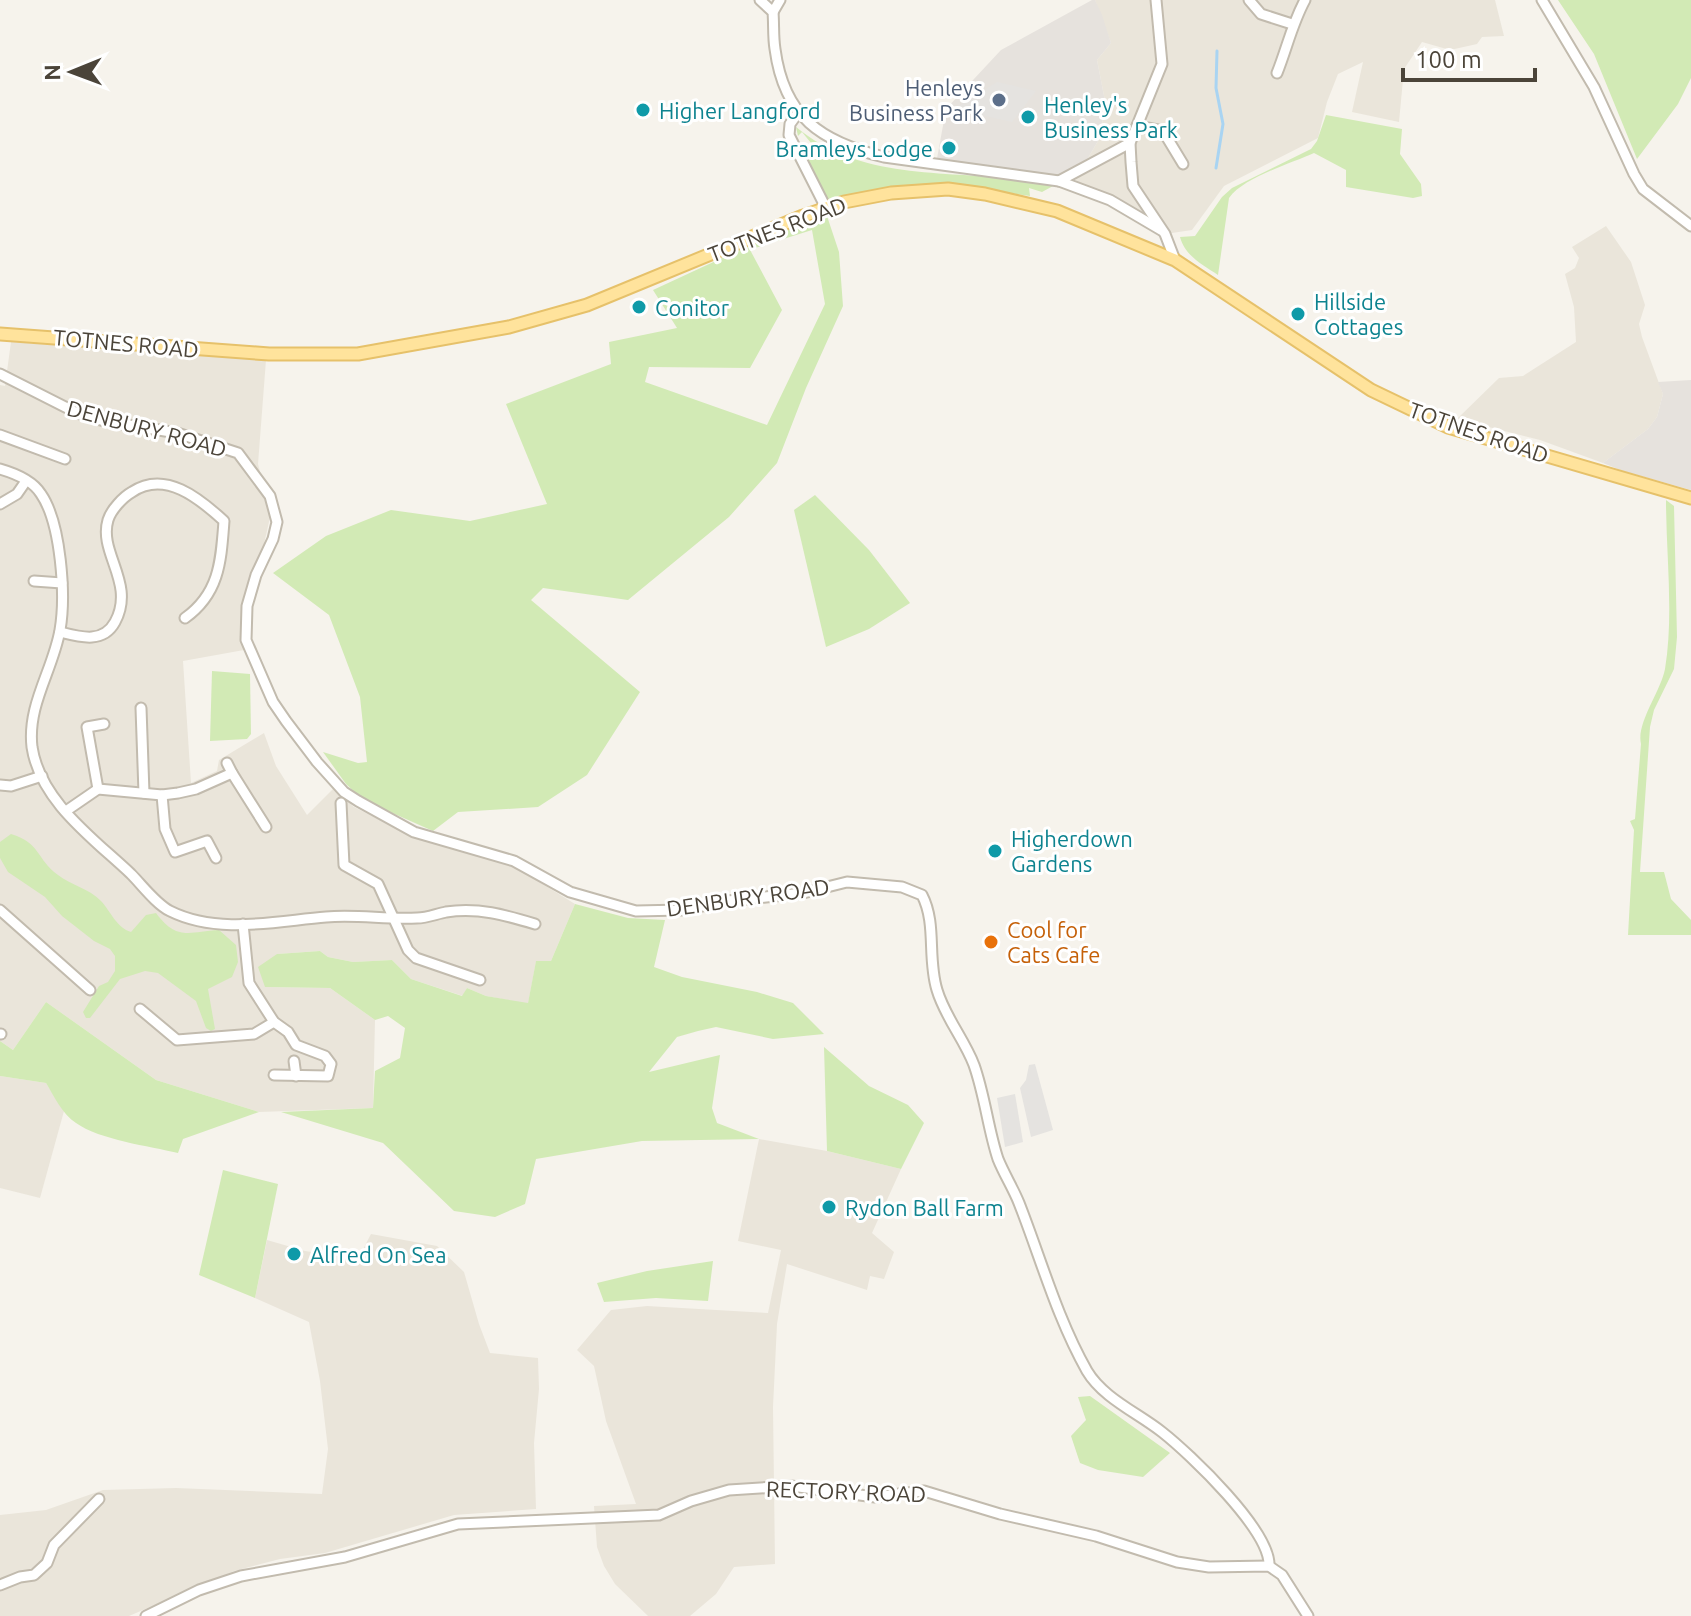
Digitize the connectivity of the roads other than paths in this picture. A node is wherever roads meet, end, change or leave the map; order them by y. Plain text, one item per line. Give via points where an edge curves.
1 (760, 0) edge
2 (780, 0) edge
3 (1156, 0) edge
4 (1249, 0) edge
5 (1305, 0) edge
6 (1542, 0) edge
7 (773, 12) junction
8 (1292, 24) junction
9 (1277, 73) dead end
10 (798, 113) junction
11 (1137, 126) junction
12 (1130, 143) junction
13 (1183, 164) dead end
14 (1059, 181) junction
15 (826, 208) junction
16 (1691, 226) edge
17 (1161, 230) junction
18 (1175, 260) junction
19 (0, 334) edge
20 (0, 374) edge
21 (0, 435) edge
22 (50, 467) dead end
23 (0, 469) edge
24 (26, 481) junction
25 (1691, 498) edge
26 (0, 504) edge
27 (34, 581) dead end
28 (62, 583) junction
29 (185, 618) dead end
30 (60, 632) junction
31 (141, 708) dead end
32 (104, 724) dead end
33 (227, 763) dead end
34 (232, 773) junction
35 (42, 776) junction
36 (0, 785) edge
37 (98, 789) junction
38 (144, 793) junction
39 (162, 795) junction
40 (341, 803) dead end
41 (66, 811) junction
42 (266, 827) dead end
43 (216, 858) dead end
44 (0, 910) edge
45 (392, 918) junction
46 (243, 924) junction
47 (535, 924) dead end
48 (480, 980) dead end
49 (90, 990) dead end
50 (140, 1009) dead end
51 (274, 1022) junction
52 (294, 1061) dead end
53 (274, 1075) dead end
54 (296, 1076) junction
55 (99, 1499) dead end
56 (1269, 1566) junction
57 (0, 1585) edge
58 (146, 1616) edge
59 (1308, 1616) edge

1 - 7 street
2 - 7 street
3 - 11 street via 1162,64
4 - 8 street via 1261,14
5 - 8 street
6 - 16 street via 1594,87 1643,189
7 - 10 street via 784,85
8 - 9 street
10 - 14 street via 826,136 861,151
10 - 15 street via 789,135
11 - 12 street
11 - 13 street via 1163,131
12 - 14 street
12 - 17 street via 1133,186
14 - 17 street via 1110,200
15 - 18 main road, TOTNES ROAD via 903,191 985,194 1057,211
15 - 19 main road, TOTNES ROAD via 587,305 509,327 358,354 269,354
17 - 18 street
18 - 25 main road, TOTNES ROAD via 1407,409 1488,440
20 - 56 street, DENBURY ROAD via 77,413 177,433 238,453 270,496 277,522 247,606 246,640 286,721 317,762 358,801 414,832 514,861 570,892 636,911 681,910 847,882 902,887 922,895 930,911 936,987 974,1066 999,1160 1079,1356 1098,1385 1163,1433 1229,1496 1259,1535
21 - 22 street via 60,457
23 - 24 street
24 - 26 street
24 - 28 street via 40,491 49,510
27 - 28 street
28 - 30 street
29 - 30 street via 212,591 224,521 198,497 152,483 124,497 108,519 107,536 123,595 111,628 96,638
30 - 35 street via 32,720 32,743
31 - 38 street
32 - 37 street via 87,727
33 - 34 street
34 - 39 street via 188,792
34 - 42 street
35 - 36 street
35 - 41 street
37 - 38 street
37 - 41 street
38 - 39 street
39 - 43 street via 165,829 175,852 207,841
40 - 45 street via 344,865 378,884
41 - 46 street via 168,910 221,924
44 - 49 street
45 - 46 street via 329,916
45 - 47 street via 487,910
45 - 48 street via 416,958
46 - 51 street via 249,983
50 - 51 street via 177,1040 254,1034
51 - 54 street via 296,1045 325,1056 331,1064 328,1076
52 - 54 street
53 - 54 street
55 - 57 street via 54,1545 47,1563 34,1575
56 - 58 street, RECTORY ROAD via 1177,1562 924,1491 875,1497 791,1486 729,1490 659,1515 458,1524 345,1557 228,1580
56 - 59 street, DENBURY ROAD via 1282,1575

